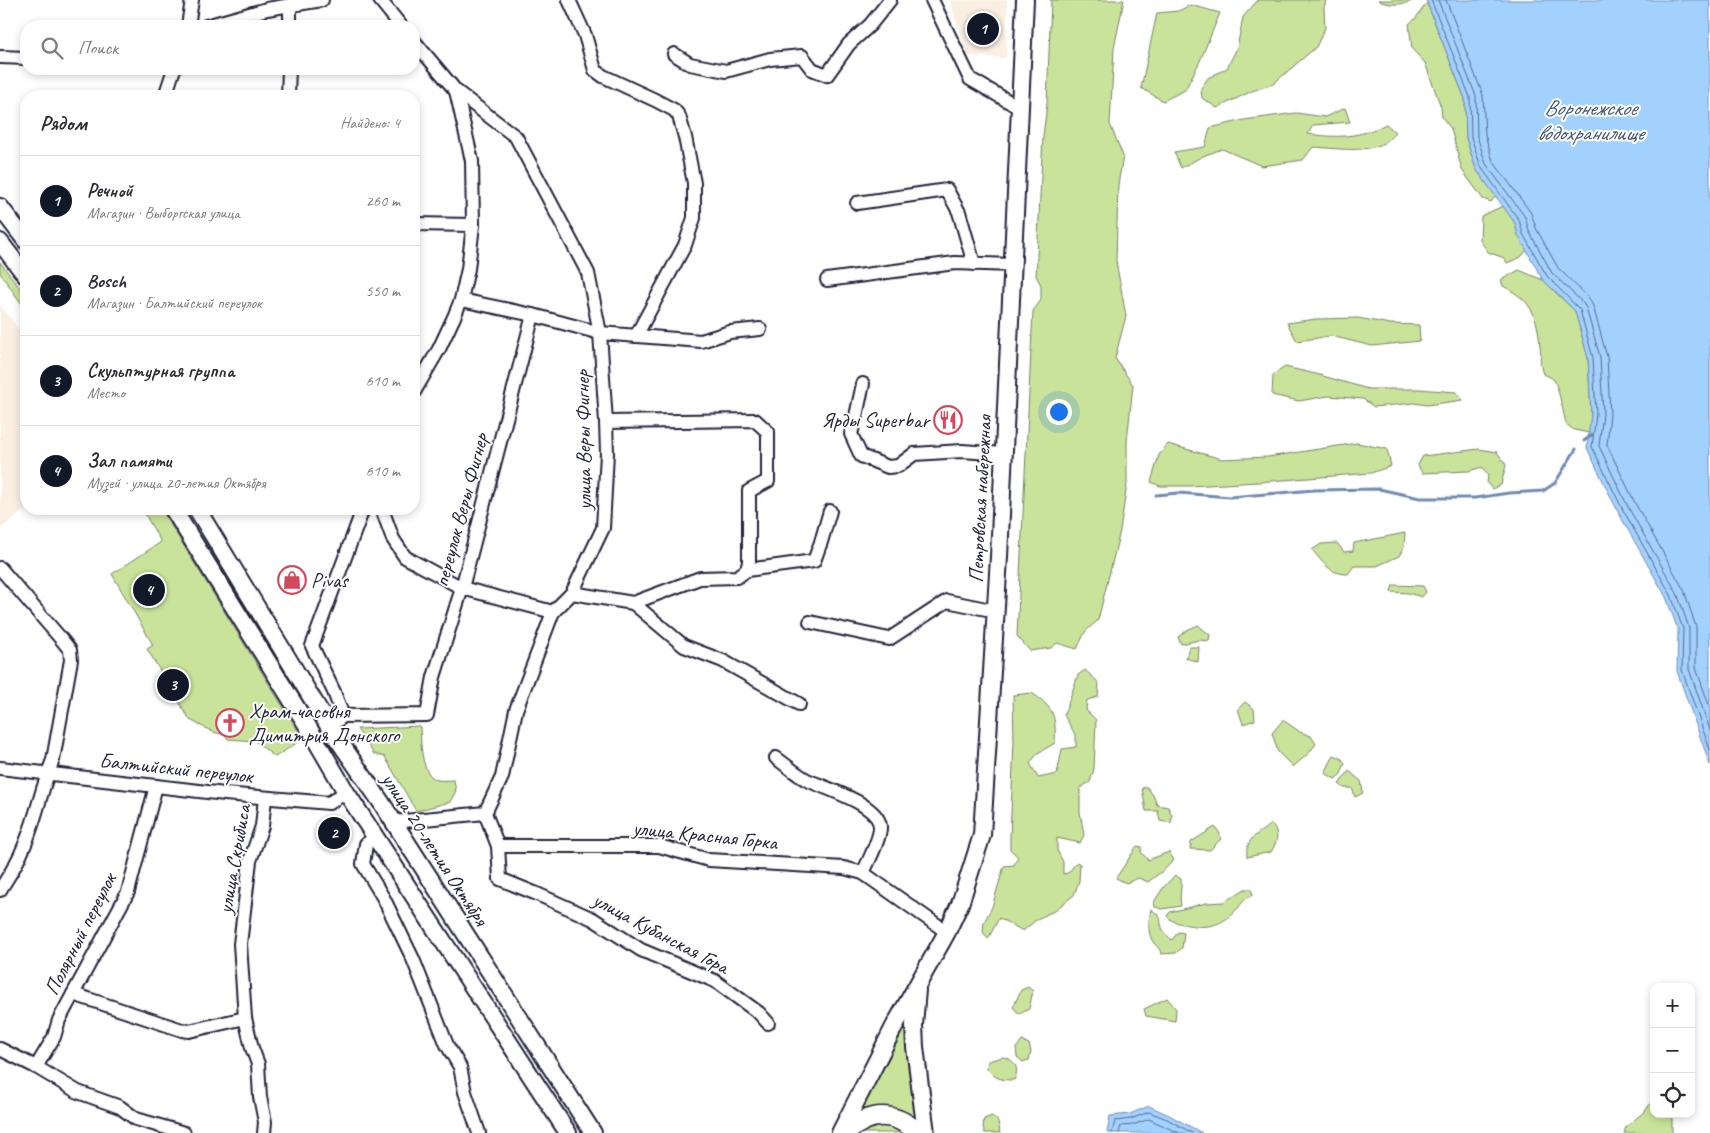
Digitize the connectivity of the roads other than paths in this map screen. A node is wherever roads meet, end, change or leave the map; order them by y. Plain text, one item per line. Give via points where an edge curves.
1 (192, 0) edge
2 (322, 0) edge
3 (568, 0) edge
4 (890, 0) edge
5 (932, 0) edge
6 (1025, 0) edge
7 (384, 1) edge
8 (290, 6) junction
9 (189, 20) edge
10 (228, 20) edge
11 (290, 20) edge
12 (397, 20) edge
13 (420, 48) edge
14 (674, 54) dead end
15 (0, 57) edge
16 (20, 58) edge
17 (172, 75) edge
18 (289, 75) edge
19 (167, 90) edge
20 (288, 90) edge
21 (456, 91) junction
22 (1020, 108) junction
23 (857, 203) dead end
24 (0, 207) edge
25 (420, 224) edge
26 (473, 225) junction
27 (20, 233) edge
28 (0, 242) edge
29 (974, 264) junction
30 (1012, 265) junction
31 (20, 268) edge
32 (827, 280) dead end
33 (460, 300) junction
34 (533, 315) junction
35 (760, 329) dead end
36 (600, 333) junction
37 (636, 336) junction
38 (420, 382) edge
39 (862, 384) dead end
40 (606, 422) junction
41 (1004, 454) junction
42 (830, 511) dead end
43 (177, 515) edge
44 (201, 515) edge
45 (361, 515) edge
46 (384, 515) edge
47 (0, 568) edge
48 (747, 570) junction
49 (462, 588) junction
50 (572, 592) junction
51 (633, 603) junction
52 (996, 611) junction
53 (553, 612) junction
54 (810, 622) dead end
55 (799, 704) dead end
56 (343, 716) junction
57 (330, 728) junction
58 (776, 758) dead end
59 (0, 768) edge
60 (47, 773) junction
61 (156, 786) junction
62 (346, 792) junction
63 (265, 798) junction
64 (485, 813) junction
65 (394, 822) junction
66 (375, 838) junction
67 (498, 846) junction
68 (864, 872) junction
69 (0, 890) edge
70 (947, 932) junction
71 (918, 986) junction
72 (74, 994) junction
73 (245, 1018) junction
74 (768, 1023) dead end
75 (0, 1049) edge
76 (36, 1067) junction
77 (184, 1133) edge
78 (264, 1133) edge
79 (480, 1133) edge
80 (568, 1133) edge
81 (593, 1133) edge
82 (840, 1133) edge
83 (846, 1133) edge
84 (918, 1133) edge
85 (926, 1133) edge

1 - 9 street
2 - 8 street
3 - 37 street via 586,35 595,70 674,110 685,137 694,183 694,218 685,245
4 - 14 street via 849,44 827,75 812,69 802,56 726,71 690,64
5 - 22 street via 970,79
6 - 22 main road, Петровская набережная
7 - 12 street
8 - 10 street
8 - 11 street
13 - 21 street, улица Веры Фигнер
15 - 16 street
17 - 19 street
18 - 20 street
21 - 26 street via 472,161
21 - 36 street, улица Веры Фигнер via 516,137 588,273
22 - 30 main road, Петровская набережная
23 - 29 street via 947,190 959,212
24 - 27 main road
25 - 26 street
26 - 33 street via 468,269
28 - 31 main road
29 - 30 street
29 - 32 street via 955,263
30 - 41 main road, Петровская набережная
33 - 34 street
33 - 38 street via 439,349
34 - 36 street
34 - 49 street, переулок Веры Фигнер
35 - 37 street via 730,332 701,341
36 - 37 street
36 - 40 street, улица Веры Фигнер
39 - 41 street via 851,434 861,456 888,467 898,466 914,454 962,451
40 - 48 street via 755,420 768,432 768,481 749,491
40 - 50 street, улица Веры Фигнер via 603,528
41 - 52 main road, Петровская набережная
42 - 48 street via 814,561
43 - 62 main road, улица 20-летия Октября
44 - 57 main road, улица 20-летия Октября
45 - 56 street via 312,646
46 - 49 street via 393,539 405,557
47 - 60 street via 70,650 72,660 53,760
48 - 51 street via 737,577 700,578
49 - 53 street
49 - 56 street, переулок Веры Фигнер via 434,677 427,715
50 - 51 street
50 - 53 street, улица Веры Фигнер
51 - 55 street via 684,646 723,661
52 - 54 street via 947,601 889,639
52 - 70 main road, Петровская набережная via 982,835 960,904
53 - 64 street, улица Веры Фигнер via 516,710 502,777
56 - 57 street
57 - 65 main road, улица 20-летия Октября
58 - 68 street via 806,779 851,798 874,814 880,826
59 - 60 street, Балтийский переулок
60 - 61 street, Балтийский переулок
60 - 69 street via 23,850
61 - 63 street, Балтийский переулок
61 - 72 street, Полярный переулок via 128,892
62 - 63 street, Балтийский переулок via 329,803
62 - 66 main road, улица 20-летия Октября
63 - 73 street, улица Скрибиса via 262,826 250,862 240,944
64 - 65 street
64 - 67 street
65 - 81 main road, улица 20-летия Октября
66 - 79 street, улица 20-летия Октября via 366,844 363,864 413,959 447,1045 460,1067
66 - 80 main road, улица 20-летия Октября
67 - 68 street, улица Красная Горка via 659,846 709,860
67 - 74 street, улица Кубанская Гора via 500,879 594,919 642,950 714,981
68 - 70 street, улица Красная Горка
70 - 71 main road, Петровская набережная
71 - 82 main road, Петровская набережная
71 - 85 main road, Петровская набережная via 914,1047
72 - 73 street via 189,1031
72 - 76 street, Полярный переулок
73 - 78 street, улица Скрибиса via 258,1064
75 - 76 street
76 - 77 street via 78,1092 120,1107 136,1119
83 - 84 highway via 864,1119 888,1116 900,1119

